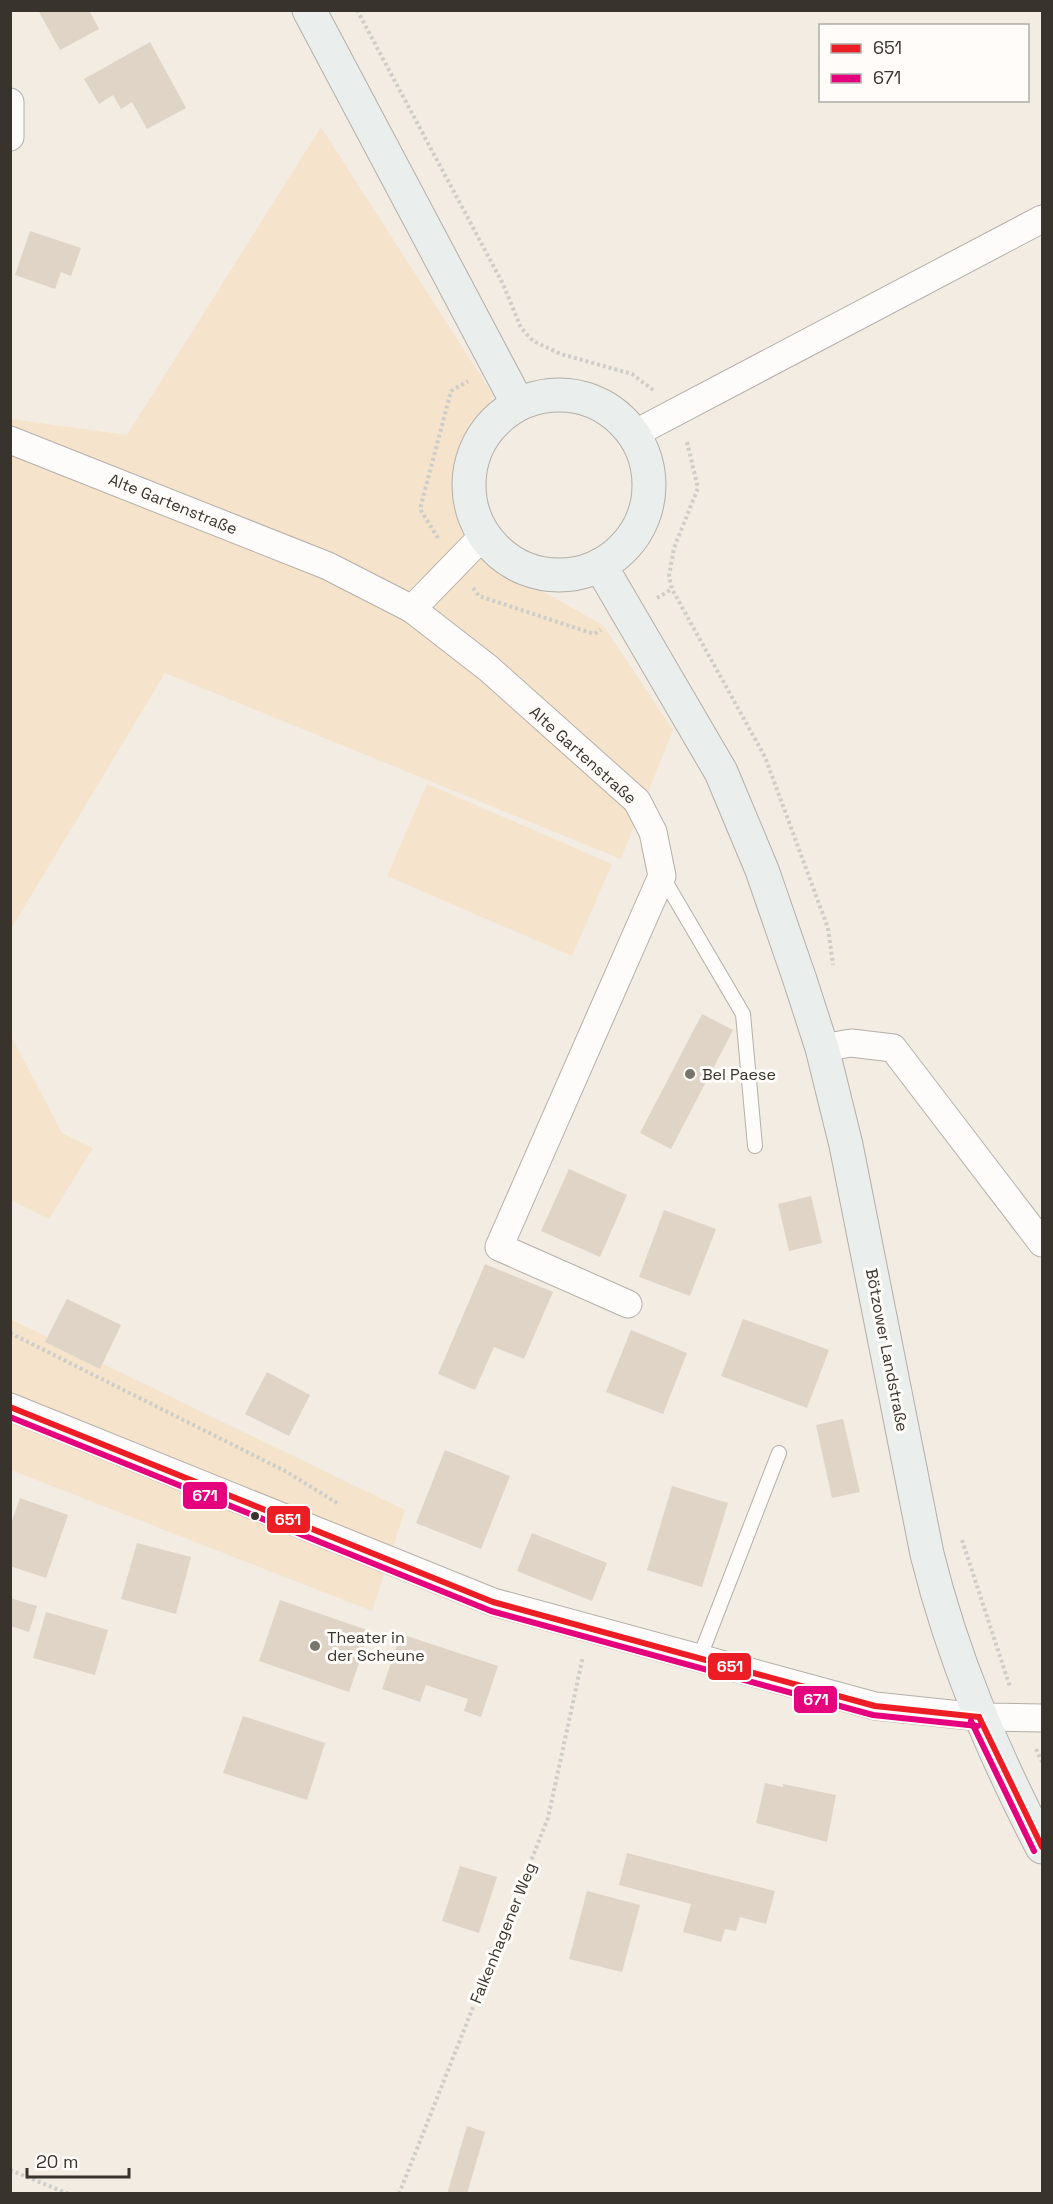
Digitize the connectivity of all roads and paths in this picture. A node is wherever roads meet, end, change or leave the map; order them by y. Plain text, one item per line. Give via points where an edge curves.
1 (309, 10) edge
2 (357, 10) edge
3 (10, 102) edge
4 (10, 137) edge
5 (1042, 219) edge
6 (518, 404) junction
7 (676, 411) junction
8 (634, 434) junction
9 (10, 440) edge
10 (483, 536) junction
11 (600, 565) junction
12 (412, 609) junction
13 (662, 876) junction
14 (833, 968) dead end
15 (822, 1048) junction
16 (756, 1146) dead end
17 (1042, 1243) edge
18 (628, 1304) dead end
19 (10, 1333) edge
20 (10, 1407) edge
21 (779, 1453) dead end
22 (346, 1510) dead end
23 (589, 1629) junction
24 (699, 1659) junction
25 (979, 1717) junction
26 (1042, 1718) edge
27 (1042, 1847) edge
28 (10, 2170) edge
29 (69, 2193) edge
30 (399, 2193) edge

1 - 6 main road
2 - 7 path via 503,284 521,328 533,341 561,354 632,374
3 - 4 street
5 - 7 street
6 - 8 main road via 538,396 581,397 602,405
6 - 10 main road via 500,416 474,452 469,495
7 - 8 street
7 - 14 path via 698,488 674,548 669,576 672,590 765,757 828,928
8 - 11 main road via 644,453 649,497 633,537
9 - 12 street, Alte Gartenstraße via 328,566
10 - 11 main road via 516,565 536,573 580,573
10 - 12 street
11 - 15 main road, Bötzower Landstraße via 721,772 762,870
12 - 13 street, Alte Gartenstraße via 488,668 637,801 653,832
13 - 16 lane via 743,1014
13 - 18 street via 499,1247
15 - 17 street via 851,1043 893,1048
15 - 25 main road, Bötzower Landstraße via 846,1145 927,1554 941,1610
19 - 22 path via 287,1472
20 - 23 street via 492,1602
21 - 24 lane
23 - 24 street
23 - 30 path, Falkenhagener Weg via 548,1818
24 - 25 street via 875,1706
25 - 26 street
25 - 27 main road, Bötzower Landstraße
28 - 29 path

